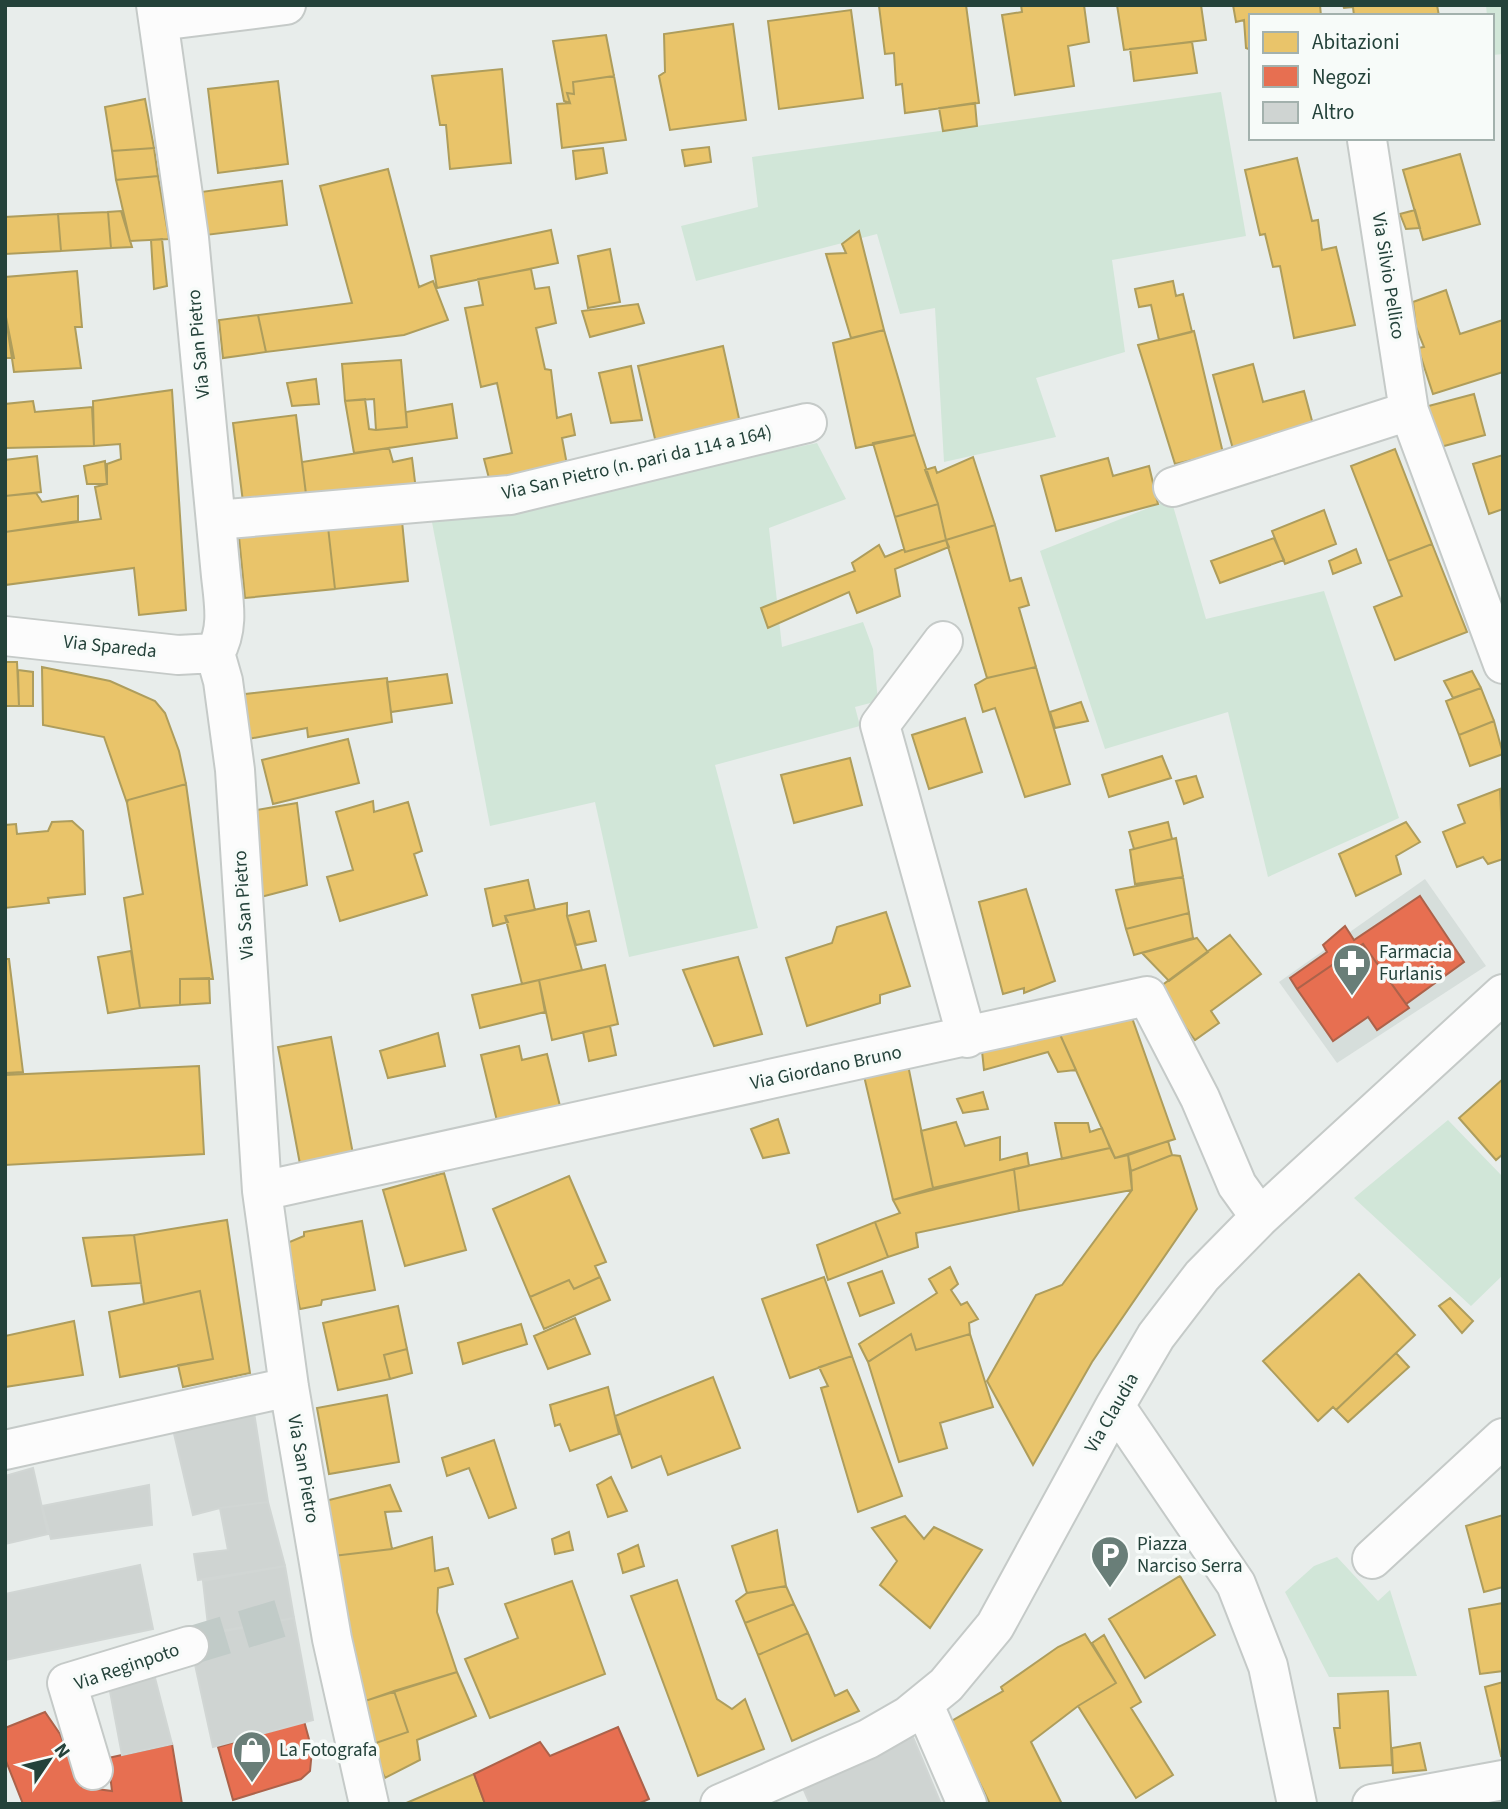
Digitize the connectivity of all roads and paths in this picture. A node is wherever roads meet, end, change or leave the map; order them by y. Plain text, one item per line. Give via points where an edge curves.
1 (286, 5) edge
2 (158, 13) edge
3 (1367, 140) edge
4 (1409, 411) junction
5 (807, 423) dead end
6 (1173, 487) dead end
7 (216, 520) junction
8 (5, 636) edge
9 (943, 641) dead end
10 (215, 653) junction
11 (1503, 664) edge
12 (1503, 994) edge
13 (967, 1038) junction
14 (262, 1191) junction
15 (1260, 1217) junction
16 (289, 1387) junction
17 (1115, 1406) junction
18 (1503, 1438) edge
19 (5, 1450) edge
20 (1372, 1559) dead end
21 (189, 1646) tunnel mouth
22 (924, 1705) junction
23 (93, 1770) dead end
24 (1503, 1780) edge
25 (791, 1789) edge
26 (369, 1804) edge
27 (720, 1804) edge
28 (967, 1804) edge
29 (1297, 1804) edge
30 (1372, 1804) edge

1 - 2 street
2 - 7 street, Via San Pietro via 189,238
3 - 4 street, Via Silvio Pellico
4 - 6 street
4 - 11 street, Via Silvio Pellico
5 - 7 street, Via San Pietro (n. pari da 114 a 164) via 510,495
7 - 10 street, Via San Pietro via 225,622
8 - 10 street, Via Spareda via 177,654
9 - 13 street via 880,725
10 - 14 street, Via San Pietro via 235,771
12 - 15 street, Via Claudia
13 - 14 street, Via Giordano Bruno
13 - 15 street, Via Giordano Bruno via 1147,996 1200,1098 1237,1185
14 - 16 street, Via San Pietro
15 - 17 street, Via Claudia via 1202,1276 1156,1336
16 - 19 street
16 - 26 street, Via San Pietro via 312,1609
17 - 22 street, Via Claudia via 995,1626
17 - 29 street via 1236,1584 1268,1666
18 - 20 street
21 - 23 street, Via Reginpoto via 67,1683
22 - 25 street, Via Claudia
22 - 28 street
24 - 30 street
25 - 27 street, Via Claudia

